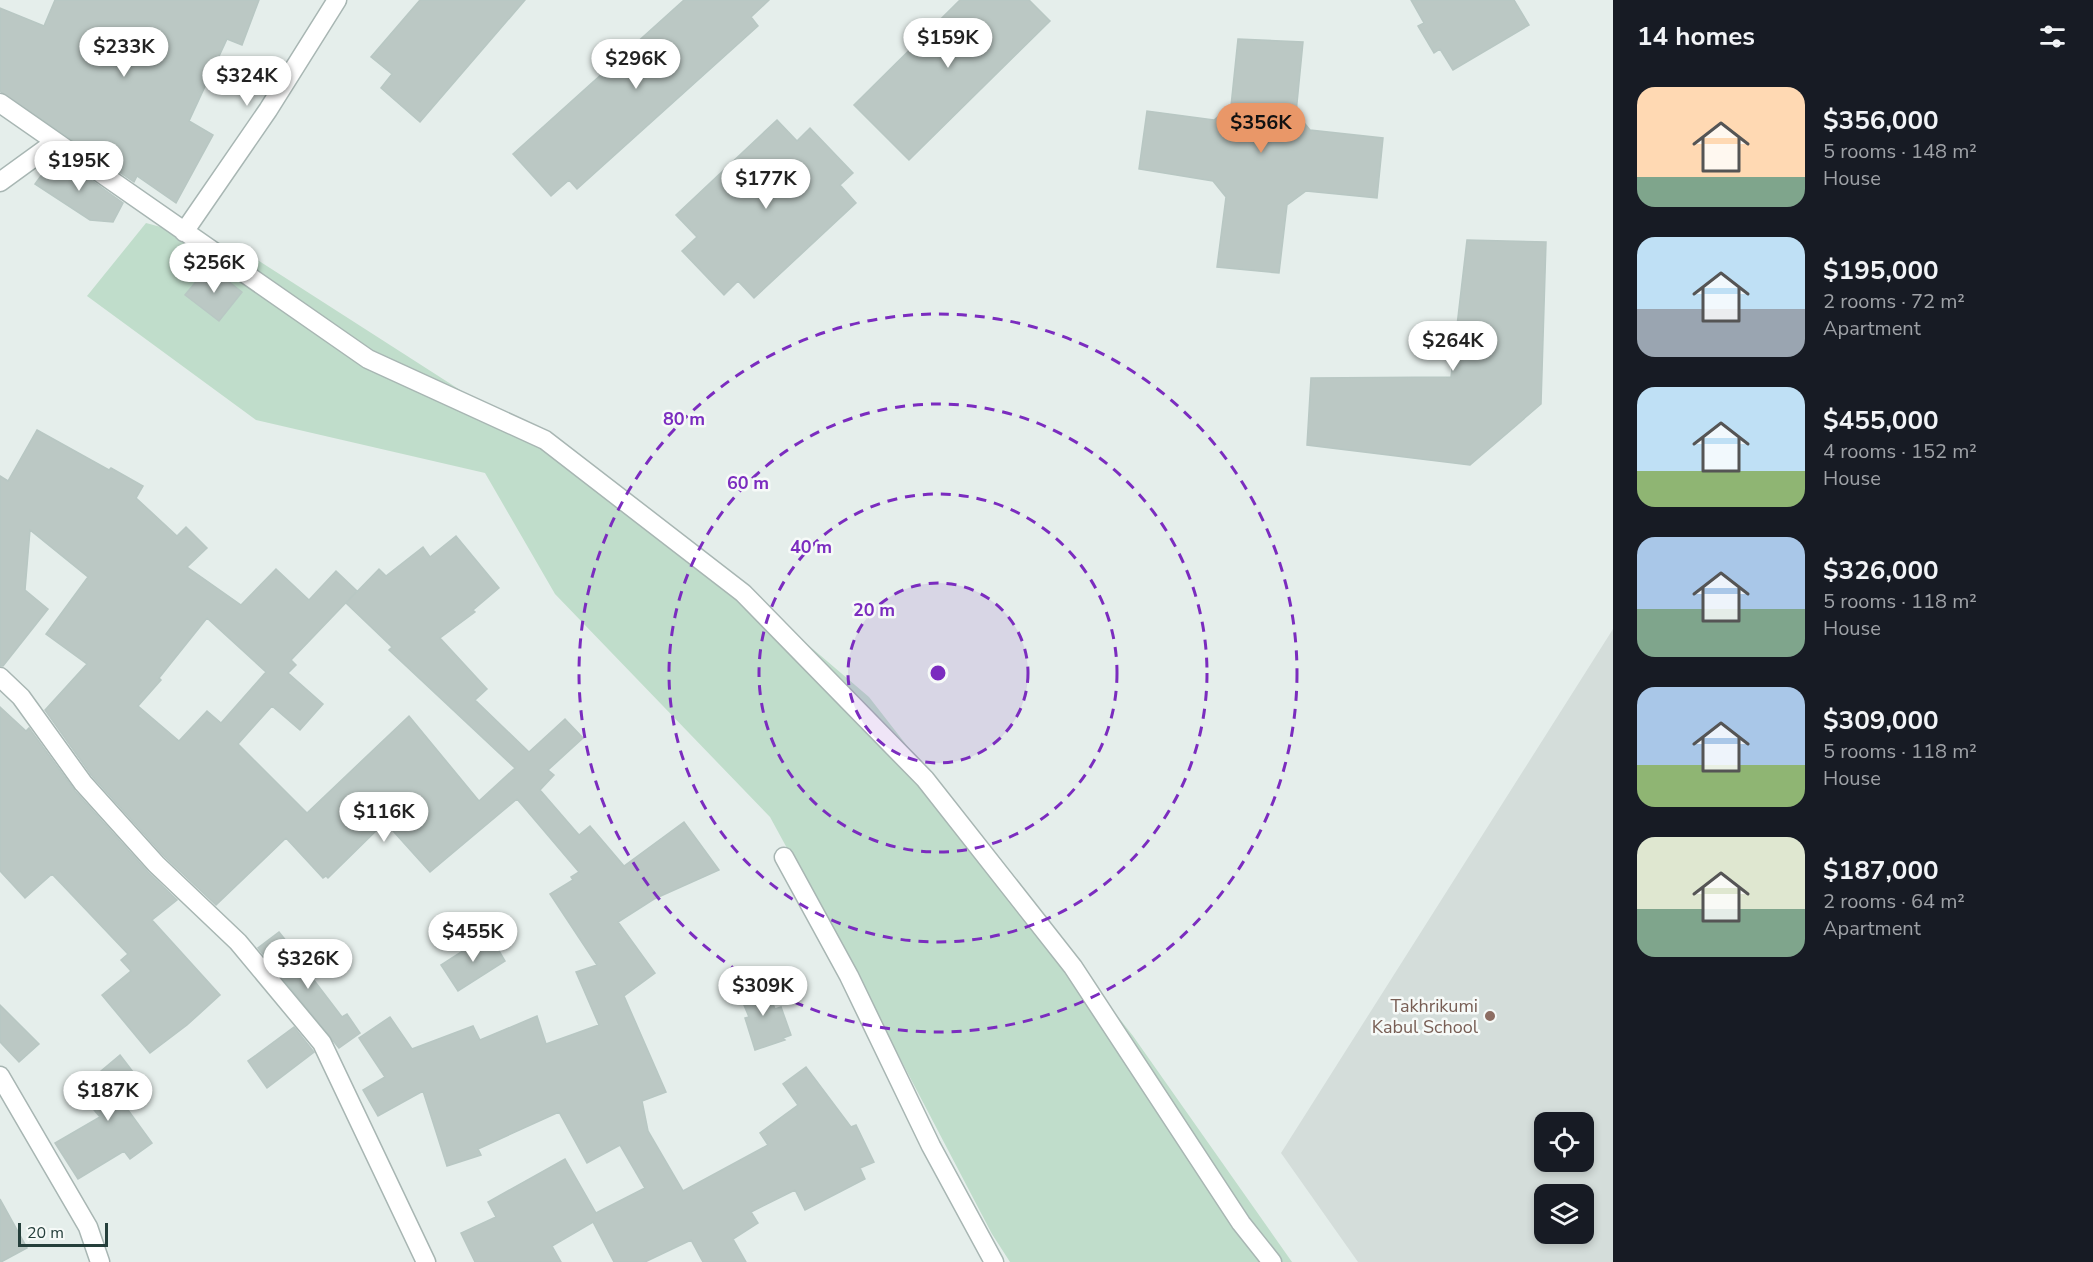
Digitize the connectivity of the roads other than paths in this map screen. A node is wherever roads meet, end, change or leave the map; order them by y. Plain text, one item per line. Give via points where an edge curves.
1 (337, 0) edge
2 (0, 103) edge
3 (55, 142) junction
4 (0, 182) edge
5 (184, 232) junction
6 (0, 677) edge
7 (784, 857) dead end
8 (0, 1076) edge
9 (100, 1262) edge
10 (426, 1262) edge
11 (994, 1262) edge
12 (1272, 1262) edge

1 - 5 street
2 - 3 street
3 - 4 street
3 - 5 street
5 - 12 street via 368,359 545,440 743,594 925,779 1073,967 1241,1222
6 - 10 street via 21,697 82,783 156,864 238,942 322,1043
7 - 11 street
8 - 9 street via 88,1227

